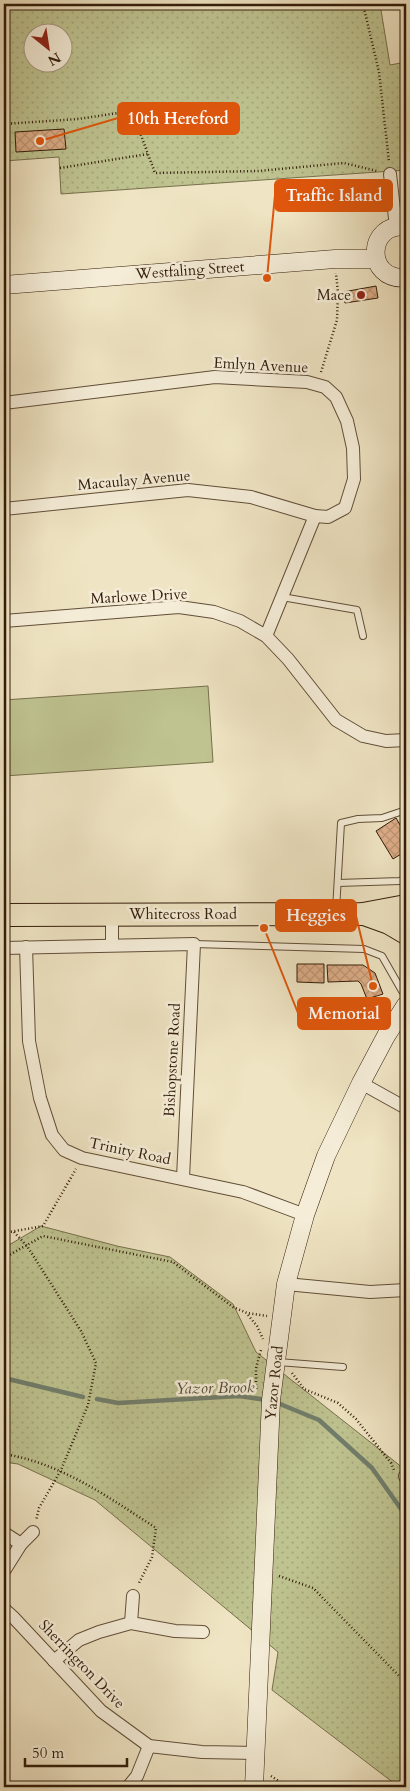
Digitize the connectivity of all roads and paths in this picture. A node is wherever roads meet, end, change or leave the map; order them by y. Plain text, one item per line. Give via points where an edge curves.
1 (363, 4) edge
2 (4, 124) edge
3 (148, 154) junction
4 (60, 168) dead end
5 (390, 174) junction
6 (401, 227) edge
7 (335, 259) junction
8 (376, 259) junction
9 (406, 279) edge
10 (4, 285) edge
11 (317, 385) junction
12 (4, 403) edge
13 (4, 509) edge
14 (315, 516) junction
15 (282, 597) junction
16 (4, 621) edge
17 (266, 636) junction
18 (363, 636) dead end
19 (406, 740) edge
20 (406, 810) edge
21 (406, 877) edge
22 (338, 883) junction
23 (406, 906) edge
24 (336, 914) junction
25 (363, 914) junction
26 (4, 915) edge
27 (112, 915) junction
28 (406, 932) edge
29 (194, 944) junction
30 (112, 946) junction
31 (26, 947) junction
32 (4, 948) edge
33 (406, 994) edge
34 (406, 1005) edge
35 (361, 1083) junction
36 (406, 1108) edge
37 (82, 1158) junction
38 (183, 1178) junction
39 (305, 1215) junction
40 (14, 1232) junction
41 (4, 1233) edge
42 (27, 1246) junction
43 (4, 1258) edge
44 (286, 1284) junction
45 (406, 1290) edge
46 (247, 1313) junction
47 (281, 1318) junction
48 (263, 1339) dead end
49 (280, 1362) junction
50 (343, 1367) dead end
51 (4, 1454) edge
52 (61, 1470) junction
53 (402, 1475) edge
54 (33, 1532) joint
55 (4, 1533) edge
56 (21, 1544) junction
57 (4, 1571) edge
58 (264, 1571) junction
59 (133, 1596) joint
60 (4, 1610) edge
61 (131, 1623) junction
62 (203, 1632) dead end
63 (54, 1661) junction
64 (406, 1683) edge
65 (149, 1746) junction
66 (256, 1759) junction
67 (128, 1787) edge
68 (254, 1787) edge
69 (288, 1787) edge

1 - 5 path via 379,72
2 - 3 path via 78,119 132,111
3 - 4 path
3 - 5 path via 155,173 258,171 344,163
5 - 6 street
6 - 8 street via 383,234 375,250
7 - 8 street, Westfaling Street
7 - 10 street, Westfaling Street
7 - 11 path via 337,320
8 - 9 street via 387,274
11 - 12 street, Emlyn Avenue via 215,376
11 - 14 street, Emlyn Avenue via 325,387 336,397 346,421 353,448 354,479 345,508 328,517
13 - 14 street, Macaulay Avenue via 188,490 251,497
14 - 15 street
15 - 17 street
15 - 18 lane via 357,610
16 - 17 street, Marlowe Drive via 179,607 214,612 240,621
17 - 19 street, Marlowe Drive via 336,720 363,736 386,741
20 - 22 lane via 382,818 341,823
21 - 22 lane via 400,881
22 - 24 lane
23 - 25 highway, Whitecross Road
24 - 25 highway, Whitecross Road
24 - 27 highway, Whitecross Road
25 - 28 highway, Whitecross Road
26 - 27 highway, Whitecross Road
27 - 30 street
29 - 30 street
29 - 33 lane via 364,949 382,956
29 - 38 street, Bishopstone Road
30 - 31 street
31 - 32 street
31 - 37 street, Trinity Road via 29,1041 40,1098 52,1135 64,1150
34 - 35 street, Yazor Road
35 - 36 street
35 - 39 street, Yazor Road via 326,1156
37 - 38 street, Trinity Road
37 - 40 path via 43,1226
38 - 39 street, Trinity Road via 242,1192
39 - 44 street, Yazor Road
40 - 41 path
40 - 42 path
42 - 43 path
42 - 46 path via 43,1236 173,1262 233,1307
42 - 52 path via 81,1331 96,1363 88,1405
44 - 45 street via 370,1292
44 - 47 street, Yazor Road
46 - 47 path
46 - 48 path
47 - 49 street, Yazor Road
49 - 50 lane
49 - 53 path via 304,1389 338,1403 356,1419
49 - 58 street, Yazor Road via 270,1400
51 - 52 path
52 - 54 path via 39,1508
52 - 59 path via 156,1528 152,1557
54 - 56 street
55 - 56 street
56 - 57 street
58 - 64 path via 313,1588
58 - 66 street, Yazor Road
59 - 61 street
60 - 63 street, Sherrington Drive
61 - 62 street
61 - 63 street via 79,1640
63 - 65 street, Sherrington Drive via 101,1711
65 - 66 street, Sherrington Drive
65 - 67 street via 137,1776
66 - 68 street, Yazor Road
66 - 69 path

